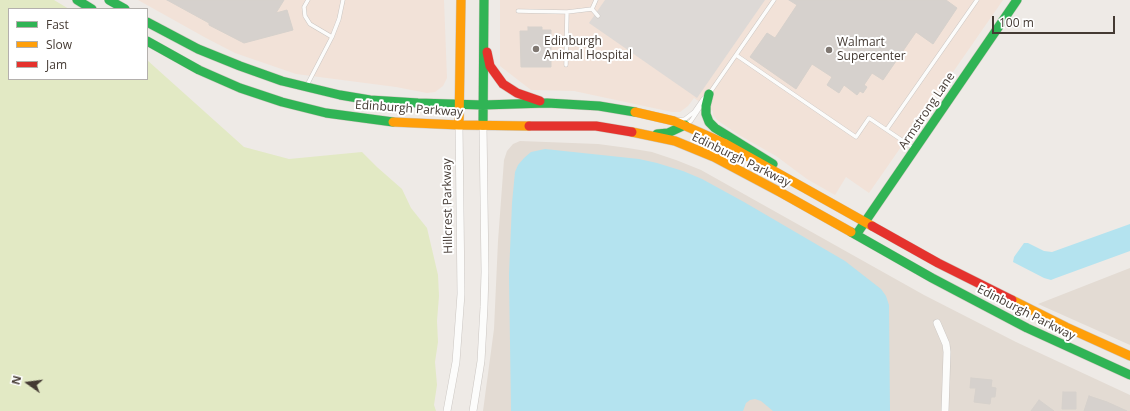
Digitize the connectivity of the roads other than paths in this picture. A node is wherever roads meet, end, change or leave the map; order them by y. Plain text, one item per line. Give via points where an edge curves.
1 (77, 0) edge
2 (109, 0) edge
3 (308, 0) edge
4 (343, 0) edge
5 (461, 0) edge
6 (484, 0) edge
7 (596, 0) edge
8 (774, 0) edge
9 (978, 0) edge
10 (1017, 0) edge
11 (90, 8) edge
12 (123, 8) edge
13 (592, 9) junction
14 (518, 11) dead end
15 (566, 12) junction
16 (598, 16) dead end
17 (148, 23) edge
18 (484, 27) junction
19 (332, 37) junction
20 (148, 42) edge
21 (736, 55) junction
22 (566, 65) dead end
23 (306, 88) junction
24 (709, 94) junction
25 (547, 103) junction
26 (460, 104) junction
27 (483, 105) junction
28 (674, 121) junction
29 (459, 125) junction
30 (483, 125) junction
31 (685, 125) junction
32 (887, 129) junction
33 (651, 135) junction
34 (915, 149) junction
35 (794, 181) junction
36 (865, 221) junction
37 (856, 235) junction
38 (937, 323) dead end
39 (1130, 356) edge
40 (1130, 375) edge
41 (447, 411) edge
42 (473, 411) edge
43 (945, 411) edge

1 - 11 main road
2 - 12 main road
3 - 19 lane via 304,7 305,16 310,24
4 - 19 lane
5 - 26 main road, Hillcrest Parkway
6 - 18 main road
7 - 13 lane
8 - 21 lane
9 - 32 lane
10 - 34 main road, Armstrong Lane
13 - 15 lane
13 - 16 lane
14 - 15 lane
15 - 22 lane
17 - 23 main road, Edinburgh Parkway via 212,55
18 - 25 main road via 490,66 503,84 517,93
18 - 27 main road
19 - 23 lane
20 - 29 main road, Edinburgh Parkway via 185,64 212,76 290,104 326,113 378,121
21 - 24 lane
21 - 32 lane via 856,136 869,118
23 - 26 main road, Edinburgh Parkway via 370,100
24 - 28 lane via 685,119
24 - 31 lane via 691,121
24 - 35 main road via 706,114 709,122 772,163
25 - 27 main road, Edinburgh Parkway
25 - 28 main road, Edinburgh Parkway via 599,106
26 - 27 main road, Edinburgh Parkway
26 - 29 main road, Hillcrest Parkway
27 - 30 main road
28 - 31 main road, Edinburgh Parkway
29 - 30 main road, Edinburgh Parkway
29 - 41 street, Hillcrest Parkway via 461,294 456,362
30 - 33 main road, Edinburgh Parkway via 579,125
30 - 42 street via 484,307 481,361
31 - 33 main road via 668,133
31 - 35 main road, Edinburgh Parkway
32 - 34 lane
33 - 37 main road, Edinburgh Parkway via 714,157
34 - 36 main road, Armstrong Lane
35 - 36 main road, Edinburgh Parkway
36 - 37 main road, Armstrong Lane
36 - 39 main road, Edinburgh Parkway via 938,263
37 - 40 main road, Edinburgh Parkway via 1027,328
38 - 43 street via 948,356

